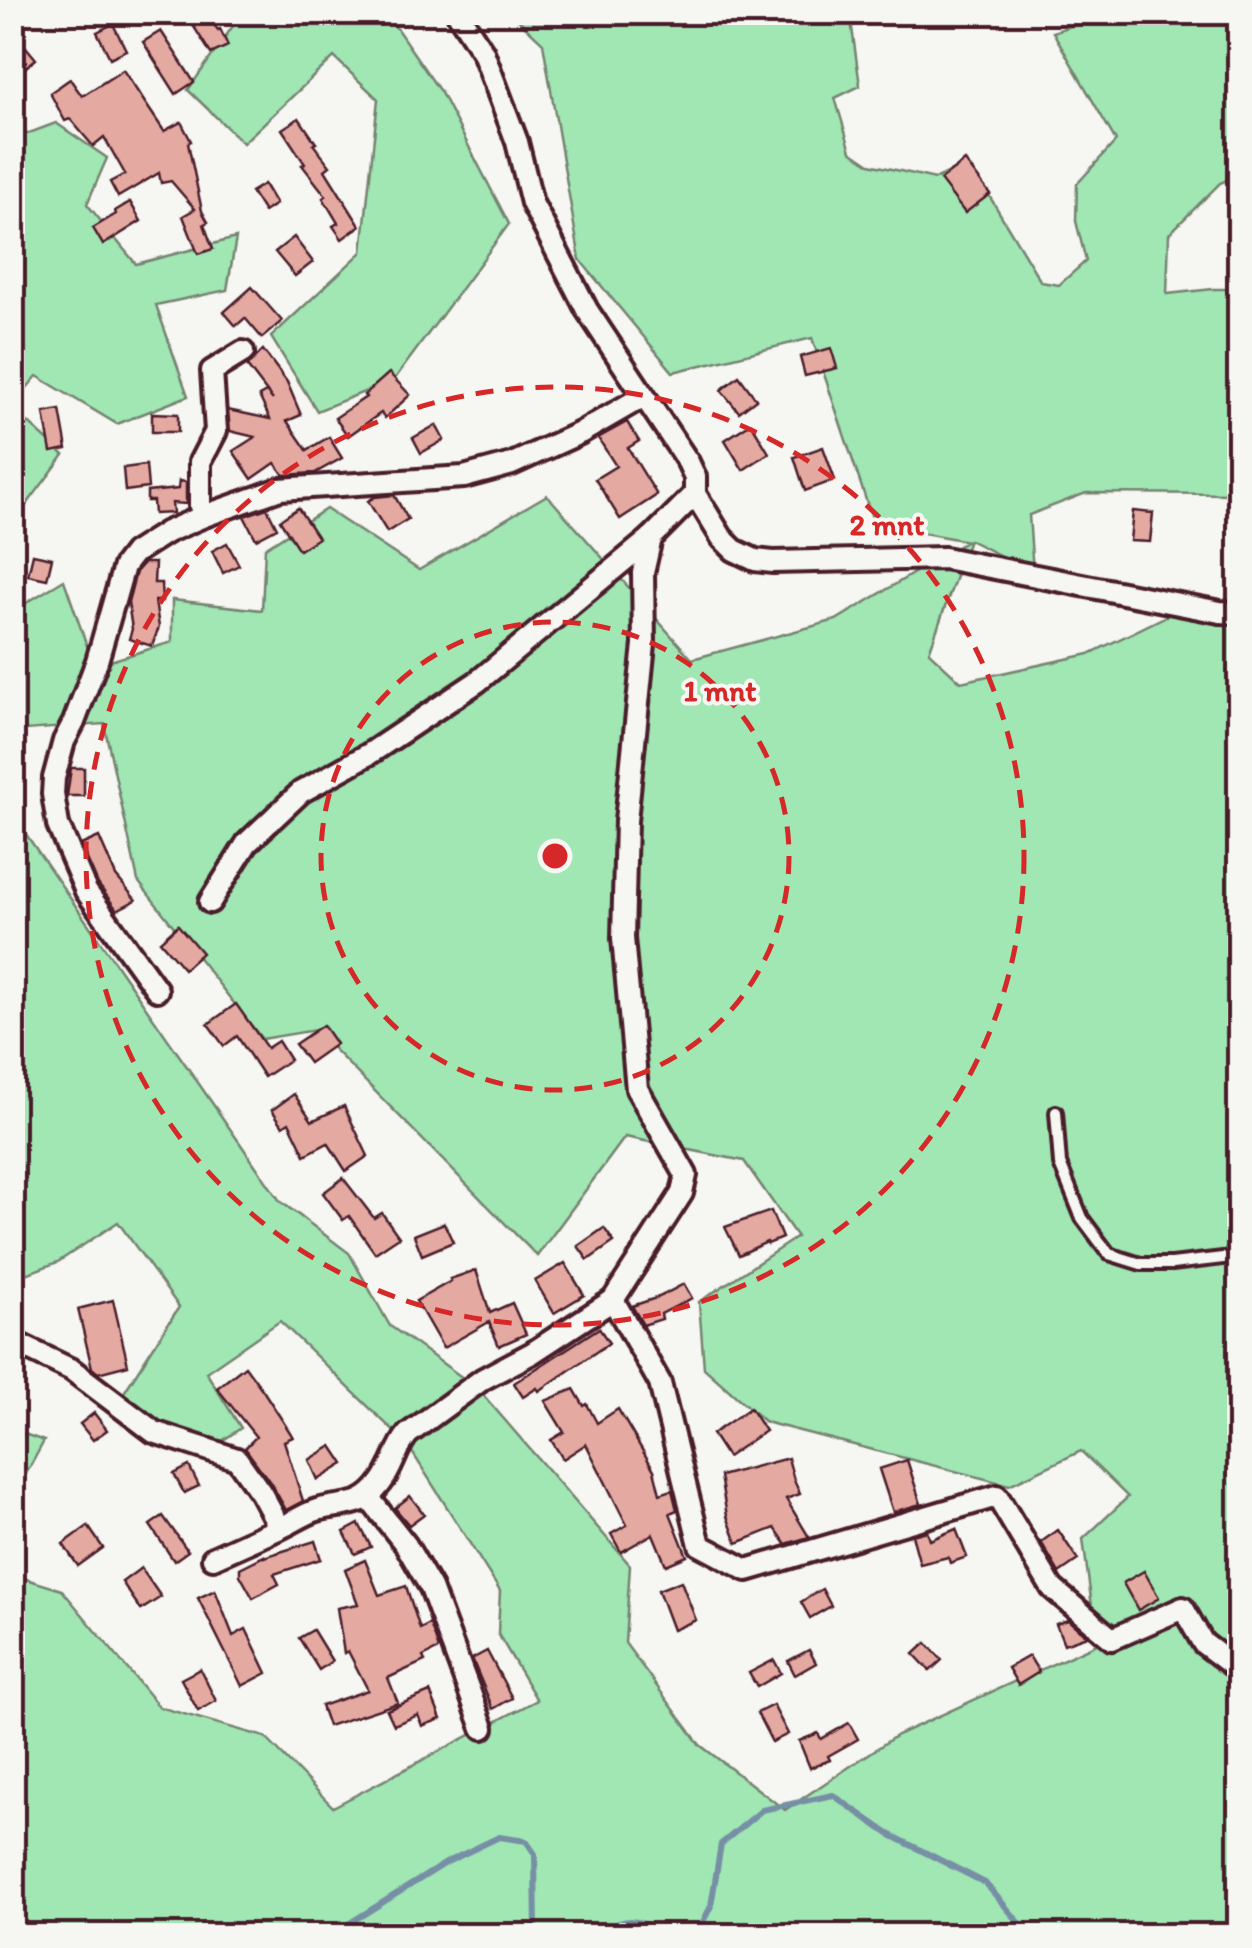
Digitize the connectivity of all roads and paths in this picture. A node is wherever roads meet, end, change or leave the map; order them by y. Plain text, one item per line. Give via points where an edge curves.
1 (456, 12) edge
2 (243, 352) dead end
3 (644, 396) junction
4 (695, 494) junction
5 (204, 516) junction
6 (652, 538) junction
7 (1240, 613) edge
8 (210, 902) dead end
9 (157, 990) dead end
10 (1056, 1112) dead end
11 (1240, 1256) edge
12 (612, 1300) junction
13 (12, 1341) edge
14 (368, 1497) junction
15 (280, 1528) junction
16 (212, 1558) dead end
17 (1240, 1671) edge
18 (483, 1728) dead end

1 - 3 street via 483,52 532,203 587,310
2 - 5 street via 212,371 216,431 200,462
3 - 4 street via 688,462
3 - 5 street via 512,464 464,477 280,490
4 - 6 street
4 - 7 street via 722,538 755,560 944,558
5 - 9 street via 167,532 124,566 54,778 58,825 86,891
6 - 8 street via 478,682 301,792 248,843
6 - 12 street via 643,573 623,938 637,1089 686,1176 682,1193
10 - 11 lane via 1060,1164 1082,1218 1109,1254 1140,1264
12 - 14 street via 408,1434
12 - 17 street via 660,1384 700,1545 747,1570 997,1496 1052,1588 1112,1639 1183,1608 1203,1643
13 - 15 street via 72,1370 154,1432 237,1458
14 - 15 street
14 - 18 street via 431,1588
15 - 16 street

